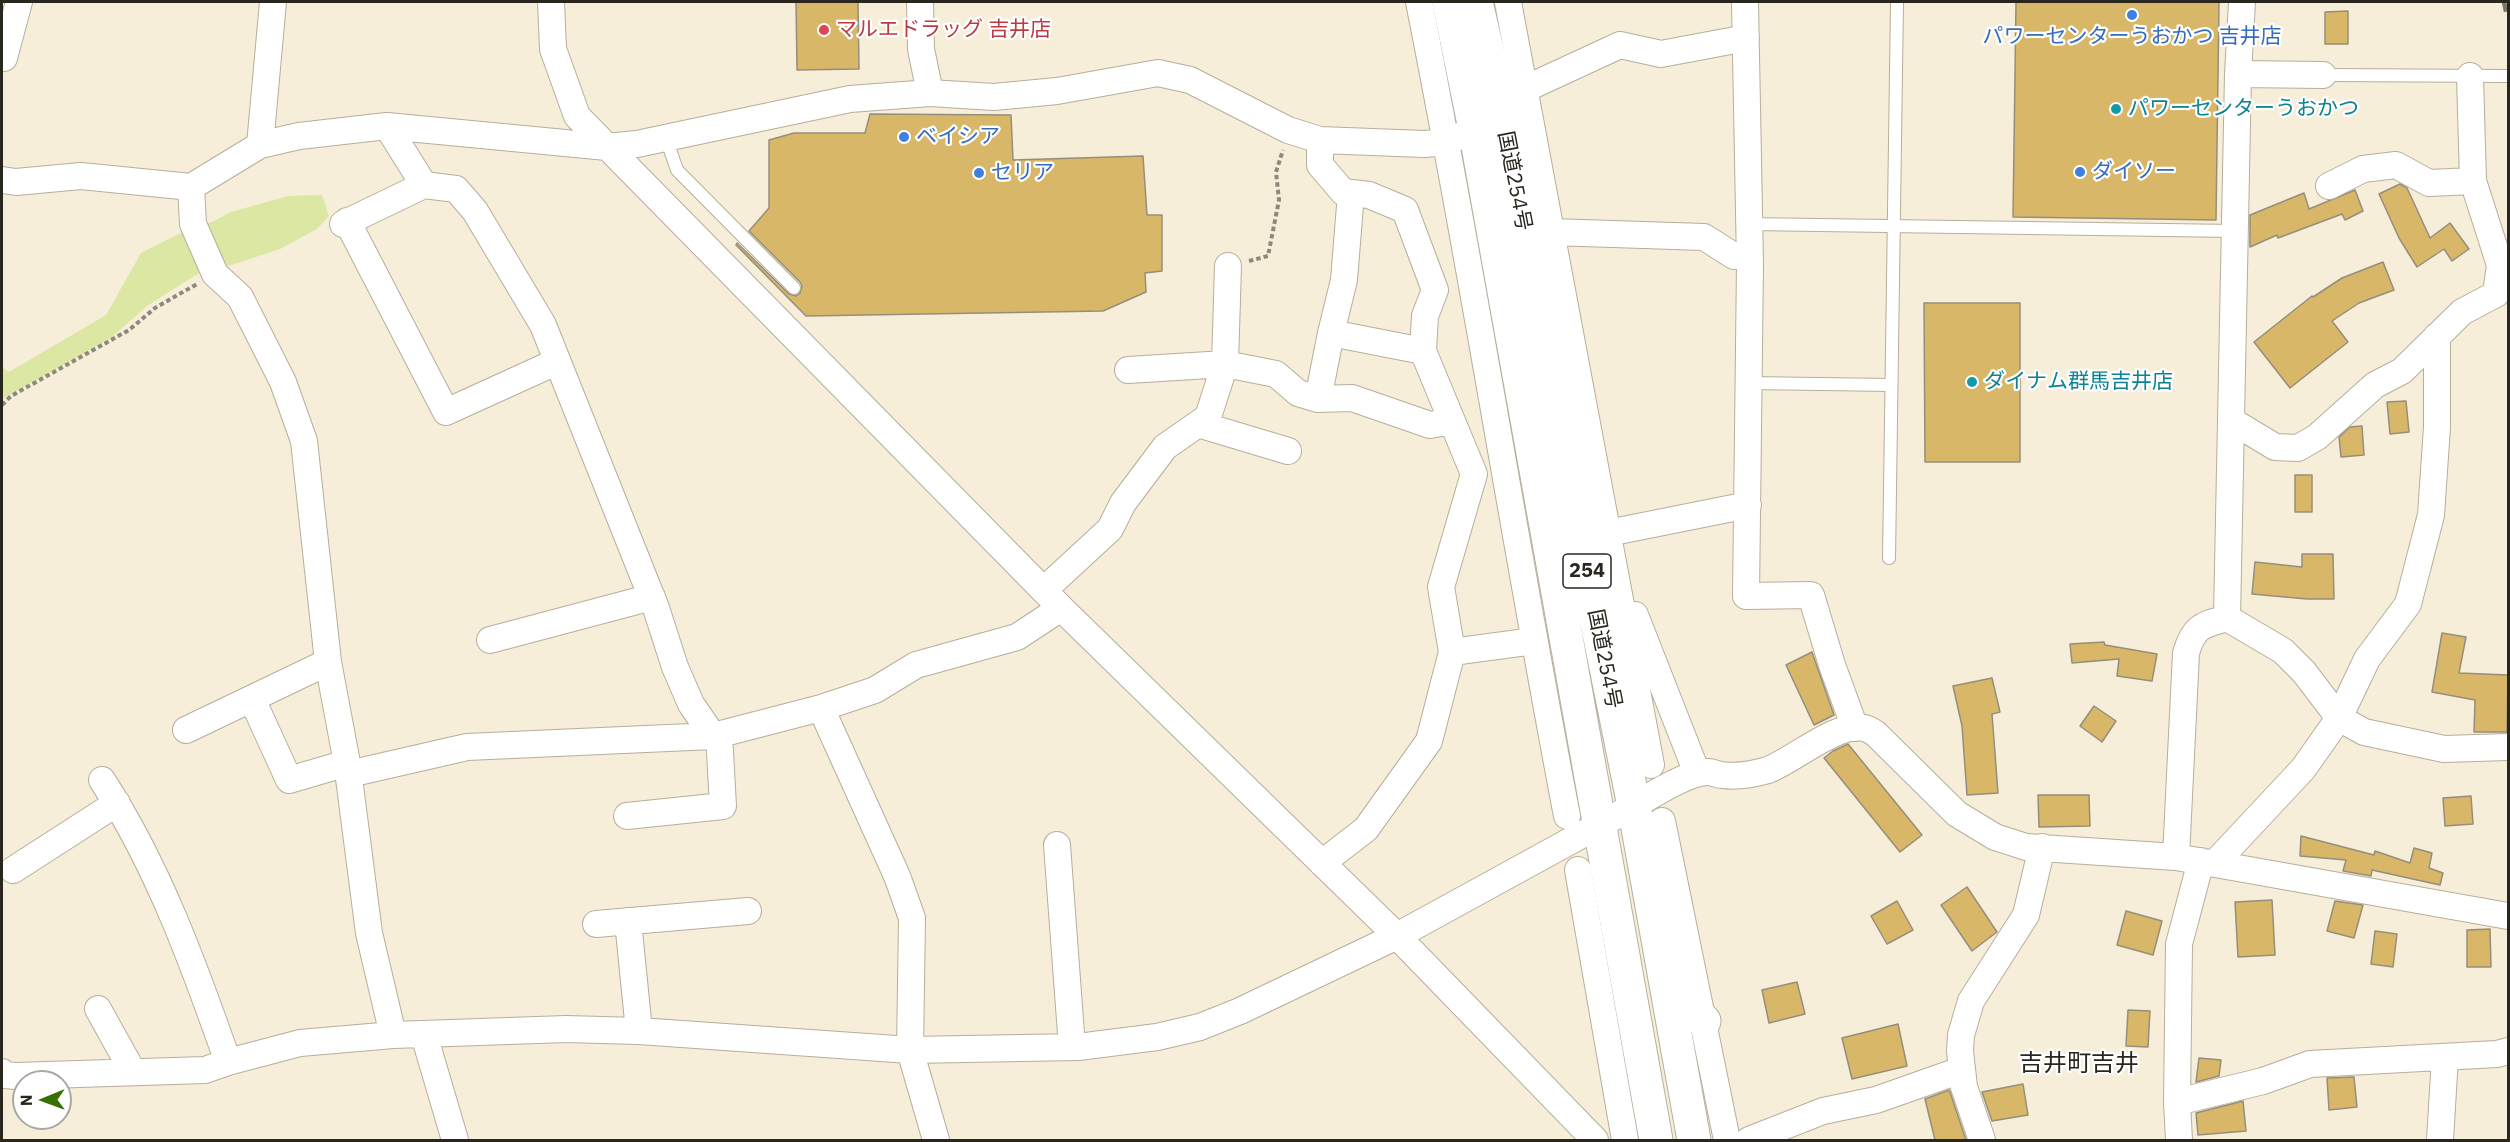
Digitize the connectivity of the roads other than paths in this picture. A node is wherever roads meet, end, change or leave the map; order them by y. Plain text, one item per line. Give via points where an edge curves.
1 (20, 2) edge
2 (273, 2) edge
3 (551, 2) edge
4 (920, 2) edge
5 (1419, 2) edge
6 (1449, 2) edge
7 (1476, 2) edge
8 (1508, 2) edge
9 (1746, 2) edge
10 (1897, 2) edge
11 (2242, 2) edge
12 (1746, 38) junction
13 (2, 57) edge
14 (1493, 73) junction
15 (2238, 74) junction
16 (2323, 75) joint
17 (2470, 76) junction
18 (2508, 76) edge
19 (1525, 89) junction
20 (930, 93) junction
21 (1531, 118) junction
22 (387, 126) junction
23 (1461, 136) junction
24 (666, 138) junction
25 (1320, 140) junction
26 (260, 145) junction
27 (607, 147) junction
28 (2, 180) edge
29 (2473, 181) junction
30 (424, 185) junction
31 (2329, 186) dead end
32 (191, 187) junction
33 (1351, 193) junction
34 (1749, 224) junction
35 (1894, 226) junction
36 (2235, 231) junction
37 (1552, 232) junction
38 (1750, 256) junction
39 (1228, 266) road end
40 (795, 288) dead end
41 (1330, 333) junction
42 (2437, 336) junction
43 (1423, 351) junction
44 (556, 362) junction
45 (1225, 364) junction
46 (1128, 370) dead end
47 (1749, 383) junction
48 (1892, 385) junction
49 (1318, 399) junction
50 (1452, 421) junction
51 (2232, 421) junction
52 (1198, 424) junction
53 (1288, 450) dead end
54 (1748, 505) junction
55 (1607, 529) junction
56 (1889, 558) dead end
57 (1589, 583) junction
58 (652, 597) junction
59 (1053, 599) junction
60 (1622, 618) junction
61 (2227, 618) junction
62 (1533, 635) junction
63 (490, 640) dead end
64 (1452, 652) junction
65 (328, 662) junction
66 (1574, 690) junction
67 (252, 699) junction
68 (821, 708) junction
69 (2339, 718) junction
70 (1855, 728) junction
71 (186, 730) dead end
72 (716, 735) junction
73 (2508, 747) edge
74 (1651, 765) dead end
75 (348, 769) junction
76 (1697, 773) junction
77 (102, 780) dead end
78 (117, 803) junction
79 (1634, 806) junction
80 (627, 816) dead end
81 (1567, 816) dead end
82 (1662, 822) dead end
83 (1600, 825) junction
84 (1057, 845) dead end
85 (2042, 847) junction
86 (2197, 860) junction
87 (1322, 862) junction
88 (13, 870) dead end
89 (1578, 870) dead end
90 (748, 910) dead end
91 (2508, 916) edge
92 (628, 921) junction
93 (596, 924) dead end
94 (1397, 936) junction
95 (1666, 985) junction
96 (98, 1009) dead end
97 (1704, 1021) junction
98 (639, 1030) junction
99 (393, 1035) junction
100 (424, 1035) junction
101 (1072, 1047) junction
102 (910, 1050) junction
103 (2508, 1051) edge
104 (2445, 1057) junction
105 (228, 1062) junction
106 (1961, 1070) junction
107 (2, 1072) edge
108 (133, 1072) junction
109 (1645, 1081) junction
110 (2177, 1101) junction
111 (454, 1140) edge
112 (936, 1140) edge
113 (1595, 1140) edge
114 (1626, 1140) edge
115 (1656, 1140) edge
116 (1694, 1140) edge
117 (1727, 1140) edge
118 (1749, 1140) edge
119 (1982, 1140) edge
120 (2179, 1140) edge
121 (2440, 1140) edge

1 - 13 street
2 - 26 street
3 - 27 street via 554,49 565,88 576,116
4 - 20 street via 921,49
5 - 23 street
6 - 23 highway, 国道254号 / 254
7 - 14 highway, 国道254号 / 254
8 - 19 street
9 - 12 street
10 - 35 lane
11 - 15 street
12 - 19 street via 1661,54 1620,45
12 - 34 street
14 - 21 street
14 - 57 highway, 国道254号 / 254
15 - 16 street
15 - 36 street
16 - 17 lane
17 - 18 lane
17 - 29 street
19 - 21 street
20 - 24 street via 850,99
20 - 25 street via 994,97 1057,91 1158,73 1190,80 1295,132
21 - 37 street
22 - 26 street via 299,136
22 - 27 street
22 - 30 street
23 - 25 street via 1424,144
23 - 62 street
23 - 66 highway, 国道254号 / 254
24 - 27 street
24 - 40 lane via 677,170
25 - 33 street via 1320,165 1343,192
26 - 32 street
27 - 59 street
28 - 32 street via 81,176
29 - 31 street via 2429,183 2396,165 2363,170
29 - 42 street via 2499,265 2496,294 2462,312
30 - 44 street via 456,189 475,211 543,325
30 - 44 street via 345,222 446,412
32 - 65 street via 193,224 215,274 240,297 283,382 304,441
33 - 41 street via 1344,280
33 - 43 street via 1369,195 1406,210 1435,290 1425,316
34 - 35 lane
34 - 38 street
35 - 36 lane
35 - 48 lane
36 - 51 street
37 - 38 street via 1704,237 1734,256
37 - 55 street
38 - 47 street
39 - 45 street
41 - 43 street
41 - 49 street
42 - 51 street via 2402,371 2375,385 2317,437 2298,448 2275,447
42 - 69 street via 2437,427 2431,515 2408,604 2367,659
43 - 50 street
44 - 58 street
45 - 46 street
45 - 49 street via 1276,374 1298,393
45 - 52 street via 1208,417
47 - 48 lane
47 - 54 street
48 - 56 lane
49 - 50 street via 1352,398 1430,425
50 - 64 street via 1474,474 1441,587
51 - 61 street
52 - 53 street
52 - 59 street via 1164,447 1123,503 1110,529
54 - 55 street
54 - 70 street via 1746,596 1811,596
55 - 57 street
55 - 60 street
57 - 79 highway, 国道254号 / 254
58 - 63 street
58 - 72 street via 691,704
59 - 68 street via 1017,638 916,665 875,690
59 - 87 street
60 - 74 street
60 - 76 street via 1635,615
61 - 69 street via 2283,651
61 - 86 street via 2196,630 2186,653
62 - 64 street
62 - 66 street
62 - 81 street
64 - 87 street via 1429,741 1366,829
65 - 67 street
65 - 75 street
66 - 83 highway, 国道254号 / 254
67 - 71 street
67 - 75 street via 289,780
68 - 72 street
68 - 102 street via 912,918
69 - 73 street via 2364,732 2444,749
69 - 86 street via 2303,769
70 - 76 street via 1839,732 1768,770 1721,776
70 - 85 street via 1866,728 1876,734 1973,826 2026,847
72 - 75 street via 467,747
72 - 80 street via 723,806
75 - 99 street via 369,933
76 - 79 street
77 - 78 street
78 - 88 street
78 - 105 street via 189,949
79 - 83 street
79 - 95 highway, 国道254号 / 254
82 - 97 street
83 - 94 street
83 - 109 highway, 国道254号 / 254
84 - 101 street
85 - 86 street
85 - 106 street via 2026,915 1971,1001 1961,1035
86 - 91 street
86 - 110 street via 2179,944
87 - 94 street
89 - 114 street
90 - 92 street
92 - 93 street
92 - 98 street
94 - 101 street via 1200,1027 1156,1038
94 - 113 street
95 - 97 highway
95 - 116 highway, 国道254号 / 254
96 - 108 street
97 - 117 street
98 - 100 street
98 - 102 street
99 - 100 street
99 - 105 street via 300,1043
100 - 111 street
101 - 102 street
102 - 112 street
103 - 104 street
104 - 110 street via 2310,1064 2263,1082
104 - 121 street
105 - 108 street via 205,1070
106 - 118 street via 1876,1100 1823,1111
106 - 119 street
107 - 108 street via 16,1076
109 - 114 street
109 - 115 highway, 国道254号 / 254
110 - 120 street

